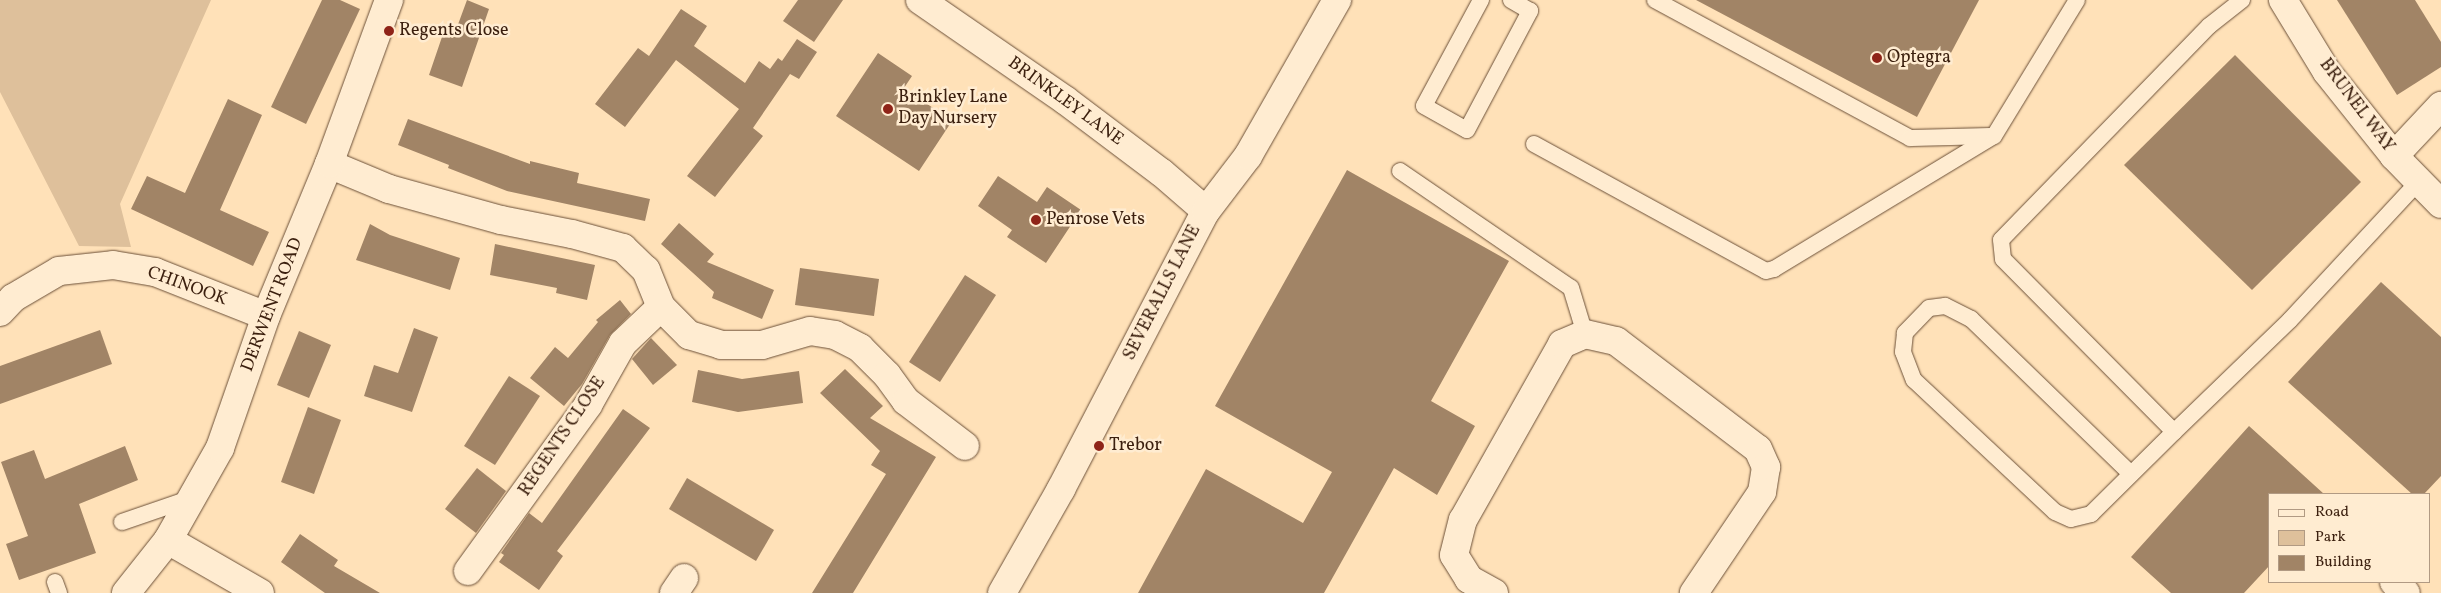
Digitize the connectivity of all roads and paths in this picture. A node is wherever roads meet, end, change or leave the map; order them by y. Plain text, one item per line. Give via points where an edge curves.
1 (389, 0) edge
2 (920, 0) edge
3 (1337, 0) edge
4 (1481, 0) edge
5 (1511, 0) edge
6 (1655, 0) edge
7 (2077, 0) edge
8 (2242, 0) edge
9 (2283, 0) edge
10 (2441, 106) edge
11 (1994, 136) junction
12 (1534, 144) dead end
13 (2394, 156) junction
14 (329, 164) junction
15 (1400, 171) dead end
16 (2419, 181) junction
17 (2441, 204) edge
18 (1206, 211) junction
19 (661, 307) junction
20 (0, 312) edge
21 (266, 316) junction
22 (1585, 334) junction
23 (2174, 432) junction
24 (965, 446) dead end
25 (2131, 474) junction
26 (192, 498) junction
27 (122, 522) dead end
28 (168, 540) junction
29 (468, 571) dead end
30 (2395, 583) edge
31 (126, 593) edge
32 (260, 593) edge
33 (1002, 593) edge
34 (1494, 593) edge
35 (1694, 593) edge
36 (2406, 593) edge

1 - 14 street, DERWENT ROAD
2 - 18 street, BRINKLEY LANE via 1065,100 1162,173
3 - 18 street, SEVERALLS LANE via 1248,156
4 - 5 lane via 1424,106 1467,130 1530,11
6 - 11 lane via 1910,138
7 - 11 lane
8 - 23 lane via 2209,26 2002,240 2003,259
9 - 13 street, BRUNEL WAY via 2327,72
10 - 13 street
11 - 12 lane via 1766,271
13 - 16 street, BRUNEL WAY
14 - 19 street via 390,189 501,220 623,248 646,270
14 - 21 street, DERWENT ROAD
15 - 22 lane via 1571,288
16 - 17 street, BRUNEL WAY
16 - 23 lane via 2290,320
18 - 33 street, SEVERALLS LANE via 1062,489
19 - 24 street via 689,335 721,345 762,345 810,331 835,335 860,348 887,375 906,401
19 - 29 street, REGENTS CLOSE via 623,344 588,405
20 - 21 street, CHINOOK via 13,298 59,271 113,265 155,272
21 - 26 street, DERWENT ROAD via 220,448
22 - 34 street via 1562,344 1463,520 1454,555 1468,578
22 - 35 street via 1616,341 1758,449 1766,467 1762,492
23 - 25 lane
25 - 25 lane via 2091,514 2071,519 2055,512 1914,380 1902,352 1905,333 1929,308 1945,306 1971,320
26 - 27 lane
26 - 28 street, DERWENT ROAD
28 - 31 street, DERWENT ROAD
28 - 32 street
30 - 36 street

